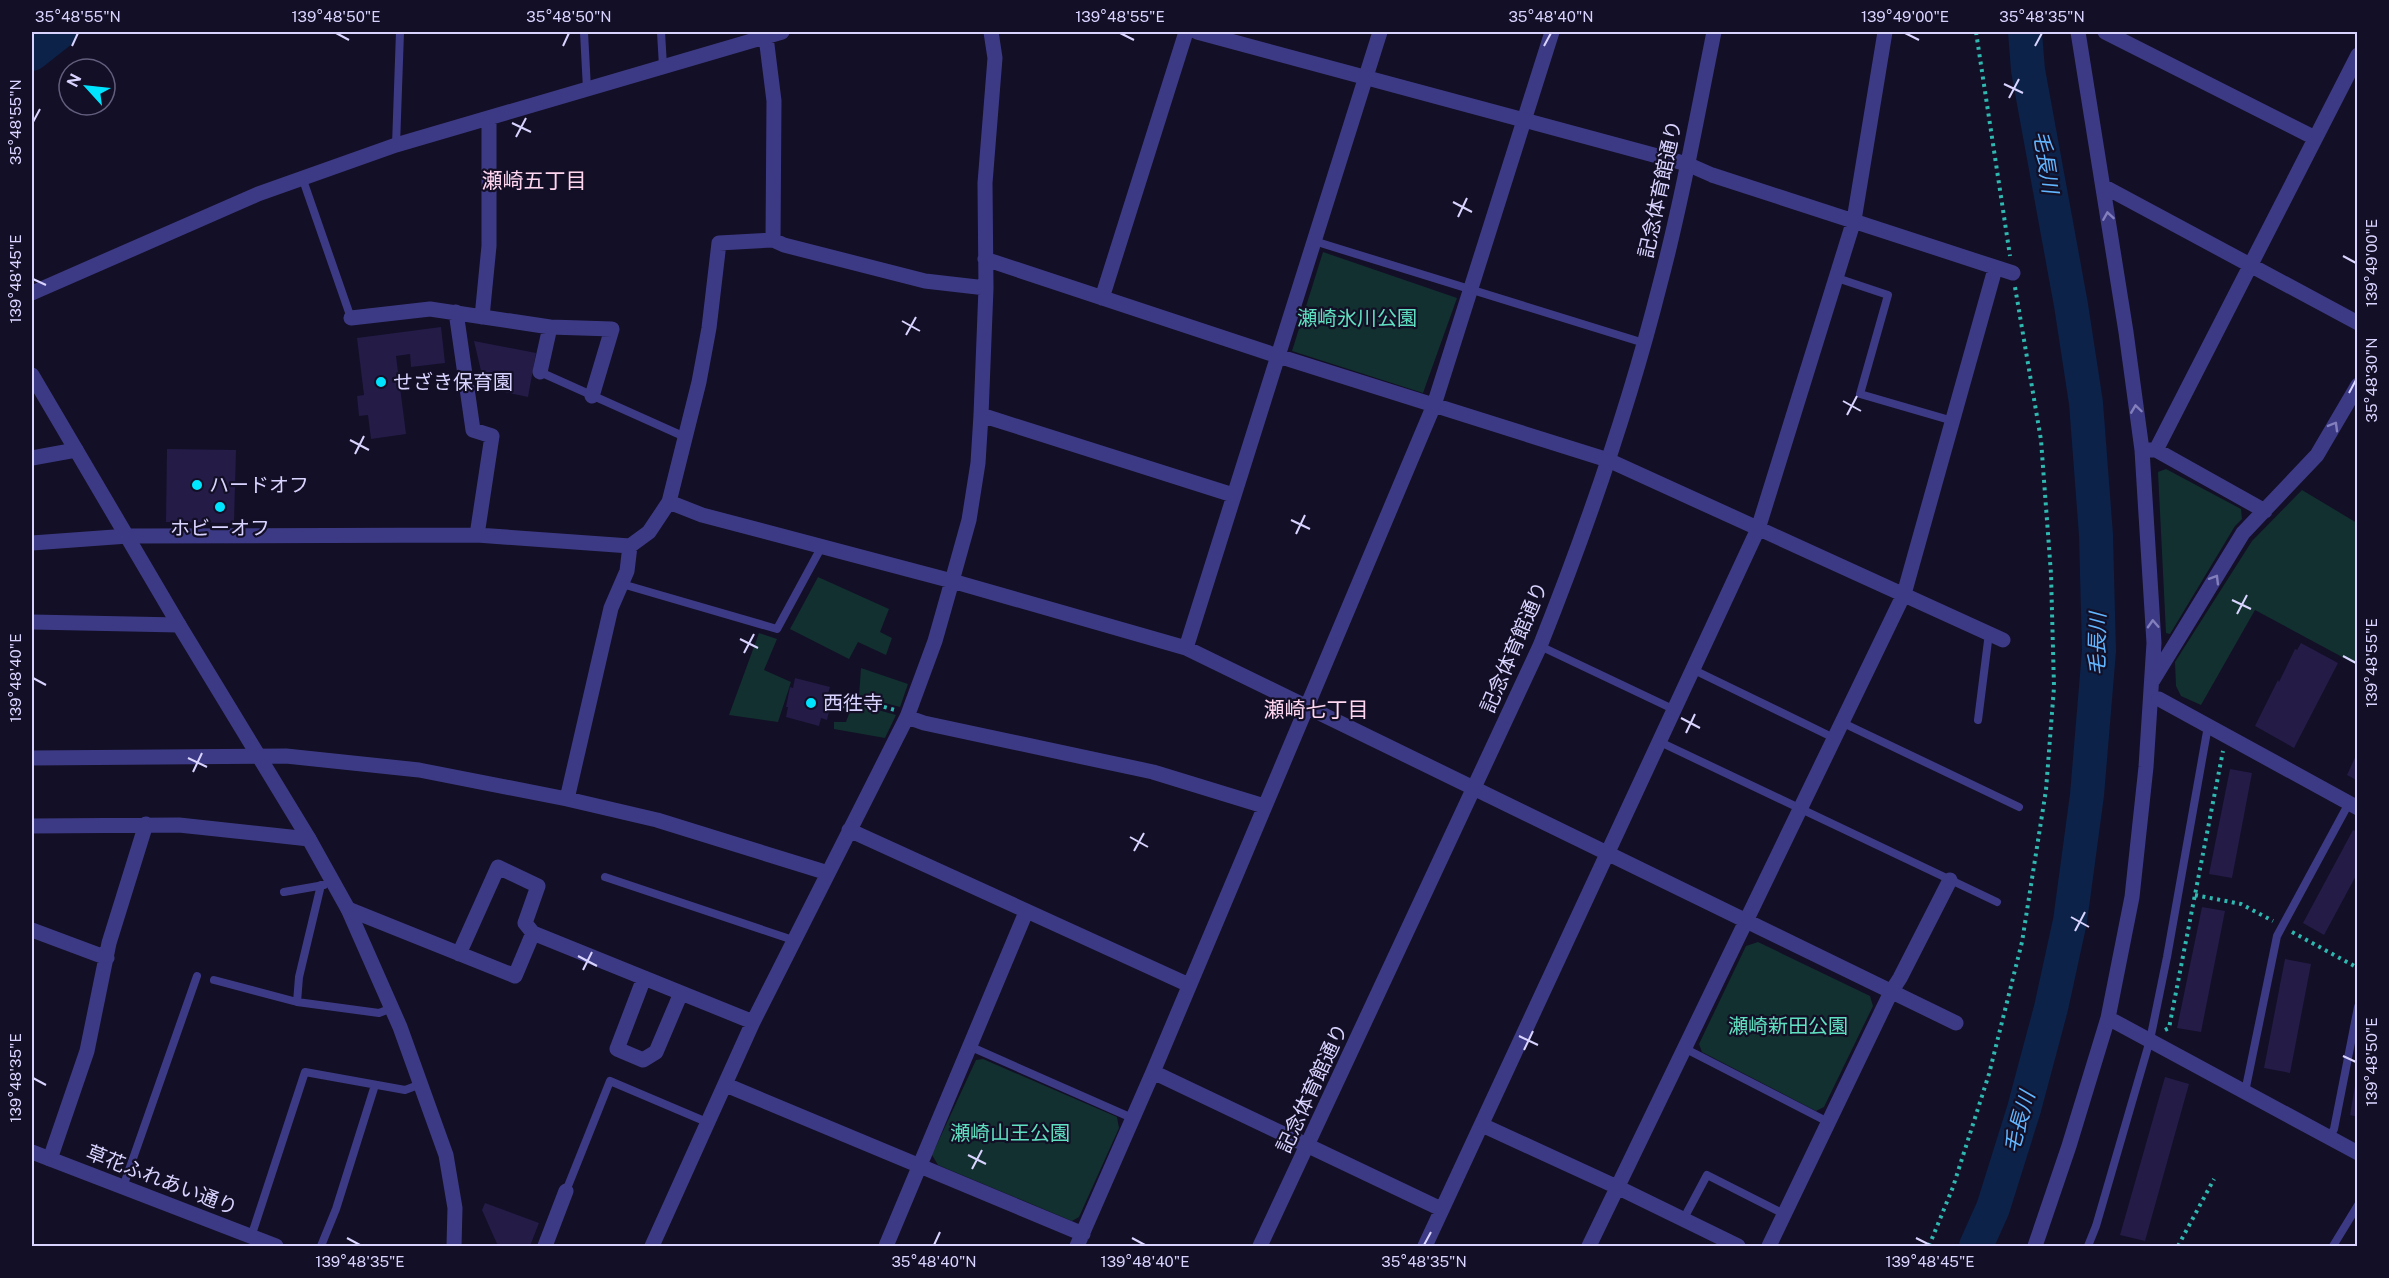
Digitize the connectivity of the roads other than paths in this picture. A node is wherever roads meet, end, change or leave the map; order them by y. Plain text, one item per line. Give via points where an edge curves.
1 (400, 32) edge
2 (584, 32) edge
3 (661, 32) edge
4 (991, 32) edge
5 (1186, 32) edge
6 (1197, 32) edge
7 (1380, 32) edge
8 (1552, 32) edge
9 (1714, 32) edge
10 (1885, 32) edge
11 (2078, 32) edge
12 (2105, 32) edge
13 (774, 34) edge
14 (2358, 55) edge
15 (663, 66) junction
16 (1366, 77) junction
17 (587, 91) junction
18 (489, 118) junction
19 (1524, 121) junction
20 (2315, 138) junction
21 (396, 146) junction
22 (1688, 164) junction
23 (303, 180) junction
24 (2103, 186) junction
25 (1854, 220) junction
26 (773, 240) junction
27 (1314, 241) junction
28 (985, 259) junction
29 (2250, 267) junction
30 (1995, 269) junction
31 (2013, 273) dead end
32 (1837, 278) junction
33 (986, 288) junction
34 (1471, 289) junction
35 (32, 293) edge
36 (1102, 298) junction
37 (456, 312) junction
38 (482, 317) junction
39 (351, 318) joint
40 (2358, 323) edge
41 (550, 327) junction
42 (1644, 343) junction
43 (1278, 356) junction
44 (540, 372) joint
45 (32, 375) edge
46 (2358, 385) edge
47 (592, 396) junction
48 (1434, 405) junction
49 (981, 415) junction
50 (1953, 421) junction
51 (685, 437) junction
52 (76, 450) junction
53 (2149, 450) junction
54 (32, 458) edge
55 (1608, 460) junction
56 (1233, 495) junction
57 (669, 502) junction
58 (2265, 511) junction
59 (1758, 529) junction
60 (477, 535) junction
61 (128, 536) junction
62 (32, 543) edge
63 (630, 546) junction
64 (822, 546) junction
65 (952, 581) junction
66 (622, 584) junction
67 (1904, 594) junction
68 (32, 622) edge
69 (179, 625) junction
70 (1996, 637) joint
71 (1540, 646) junction
72 (1186, 648) junction
73 (1694, 670) junction
74 (2154, 692) junction
75 (1307, 706) junction
76 (1675, 710) junction
77 (908, 715) junction
78 (1978, 720) dead end
79 (1841, 722) junction
80 (2208, 726) junction
81 (1834, 738) junction
82 (1660, 742) junction
83 (258, 757) junction
84 (32, 758) edge
85 (1474, 789) junction
86 (567, 799) junction
87 (2354, 805) edge
88 (1264, 806) junction
89 (2019, 807) dead end
90 (1799, 808) junction
91 (146, 824) junction
92 (32, 826) edge
93 (849, 830) junction
94 (309, 839) junction
95 (1608, 854) junction
96 (828, 873) junction
97 (605, 877) dead end
98 (1950, 880) junction
99 (327, 884) junction
100 (284, 892) dead end
101 (1997, 902) dead end
102 (348, 909) junction
103 (1026, 912) junction
104 (1746, 921) junction
105 (32, 930) edge
106 (533, 933) junction
107 (793, 940) junction
108 (459, 954) junction
109 (107, 958) junction
110 (197, 976) dead end
111 (644, 978) junction
112 (214, 980) dead end
113 (1189, 985) junction
114 (1891, 992) junction
115 (681, 993) junction
116 (297, 1002) junction
117 (2358, 1007) edge
118 (392, 1008) junction
119 (2108, 1018) junction
120 (753, 1022) junction
121 (1956, 1023) dead end
122 (2150, 1040) junction
123 (969, 1046) junction
124 (1684, 1048) junction
125 (1153, 1072) junction
126 (421, 1084) junction
127 (375, 1085) junction
128 (726, 1085) junction
129 (2244, 1092) junction
130 (1132, 1118) junction
131 (1828, 1122) junction
132 (709, 1124) junction
133 (1482, 1125) junction
134 (2330, 1138) junction
135 (1309, 1144) junction
136 (32, 1152) edge
137 (2358, 1153) edge
138 (50, 1159) junction
139 (919, 1167) junction
140 (123, 1187) junction
141 (1617, 1187) junction
142 (566, 1191) joint
143 (2358, 1205) edge
144 (1441, 1209) junction
145 (1784, 1214) junction
146 (1683, 1220) junction
147 (251, 1237) junction
148 (1080, 1240) edge
149 (276, 1246) edge
150 (321, 1246) edge
151 (454, 1246) edge
152 (545, 1246) edge
153 (652, 1246) edge
154 (886, 1246) edge
155 (1260, 1246) edge
156 (1425, 1246) edge
157 (1589, 1246) edge
158 (1738, 1246) edge
159 (1769, 1246) edge
160 (2035, 1246) edge
161 (2088, 1246) edge
162 (2333, 1246) edge

1 - 21 lane
2 - 17 lane
3 - 15 lane
4 - 28 street via 995,58 985,183
5 - 36 street
6 - 16 street
7 - 16 street
8 - 19 street
9 - 22 street, 記念体育館通り
10 - 25 street
11 - 24 street
12 - 20 street
13 - 15 street
13 - 26 street
14 - 20 street
15 - 17 street
16 - 19 street
16 - 27 street
17 - 18 street
18 - 21 street
18 - 38 street via 489,246
19 - 22 street
19 - 34 street
20 - 29 street
21 - 23 street
22 - 25 street
22 - 42 street, 記念体育館通り
23 - 35 street via 248,199
23 - 39 lane
24 - 29 street
53 -> 24 street
25 - 30 street via 1982,261
25 - 32 street
26 - 33 street via 925,281
26 - 51 street via 719,243 709,328
27 - 34 lane
27 - 43 street
28 - 33 street
28 - 36 street
29 - 40 street
29 - 53 street
30 - 31 street
30 - 50 street
32 - 50 lane via 1888,295 1860,394
32 - 59 street
33 - 49 street
34 - 42 lane
34 - 48 street
36 - 43 street
37 - 38 street
37 - 39 street via 430,309
37 - 60 street via 473,430 492,436
38 - 41 street
41 - 44 street
41 - 47 street via 612,329
42 - 55 street, 記念体育館通り
43 - 48 street
43 - 56 street
44 - 47 lane
45 - 52 street
58 -> 46 street via 2317,455
47 - 51 lane
48 - 55 street
48 - 75 street
49 - 56 street
49 - 65 street via 969,520
50 - 67 street
51 - 57 street
52 - 54 street
52 - 61 street
53 - 58 street
74 -> 53 street
55 - 59 street
55 - 71 street, 記念体育館通り
56 - 72 street
57 - 63 street via 649,532
57 - 64 street via 702,515
74 -> 58 street via 2243,533
59 - 67 street
59 - 73 street
60 - 61 street
60 - 63 street
61 - 62 street
61 - 69 street
63 - 66 street
64 - 65 street
64 - 66 lane via 777,629
65 - 72 street
65 - 77 street
66 - 86 street via 611,608
67 - 70 street
67 - 79 street
68 - 69 street
69 - 83 street
70 - 78 lane
71 - 76 lane
71 - 85 street, 記念体育館通り
72 - 75 street
73 - 76 street
73 - 81 lane
74 - 80 street
74 - 119 street via 2132,897
75 - 85 street
75 - 88 street
76 - 82 street
77 - 88 street via 935,726 1153,772
77 - 93 street
79 - 81 street
79 - 89 lane
80 - 87 street
80 - 122 lane
81 - 90 street
82 - 90 lane
82 - 95 street
83 - 84 street
83 - 86 street via 286,756 419,771
83 - 94 street
85 - 95 street
85 - 135 street, 記念体育館通り
86 - 96 street via 657,820
87 - 129 lane via 2277,936
88 - 113 street
90 - 98 lane
90 - 104 street
91 - 92 street
91 - 94 street
91 - 109 street
93 - 96 street
93 - 103 street
94 - 99 street
95 - 104 street
95 - 133 street
96 - 107 street
97 - 107 lane
98 - 101 lane
98 - 114 street
99 - 100 lane
99 - 102 street
99 - 116 lane via 299,977
102 - 108 street
102 - 118 street
103 - 113 street
103 - 123 street
104 - 114 street
104 - 124 street
105 - 109 street
106 - 108 street via 514,976
106 - 108 street via 525,923 538,885 498,867
106 - 111 street
107 - 120 street
109 - 138 street via 87,1051
110 - 140 lane
111 - 115 street
111 - 115 street via 617,1049 643,1060 656,1052
112 - 116 lane
113 - 125 street
114 - 121 street
114 - 131 street
115 - 120 street
116 - 118 lane via 379,1013
117 - 134 lane
118 - 126 street
119 - 122 street
119 - 160 street
120 - 128 street
122 - 129 street
122 - 161 lane
123 - 130 lane
123 - 139 street
124 - 131 lane
124 - 141 street
125 - 130 street
125 - 135 street
126 - 127 lane via 405,1090
126 - 151 street via 446,1155 455,1208
127 - 147 lane via 305,1072
127 - 150 lane
128 - 132 street
128 - 139 street
129 - 134 street
130 - 148 street
131 - 145 street
132 - 142 lane via 610,1081
132 - 153 street
133 - 141 street
133 - 144 street
134 - 137 street
135 - 144 street
135 - 155 street, 記念体育館通り
136 - 138 street, 草花ふれあい通り
138 - 140 street, 草花ふれあい通り
139 - 148 street
139 - 154 street
140 - 147 street, 草花ふれあい通り
141 - 146 street
141 - 157 street
142 - 152 street
143 - 162 lane
144 - 156 street
145 - 146 lane via 1707,1175
145 - 159 street
146 - 158 street
147 - 149 street, 草花ふれあい通り

